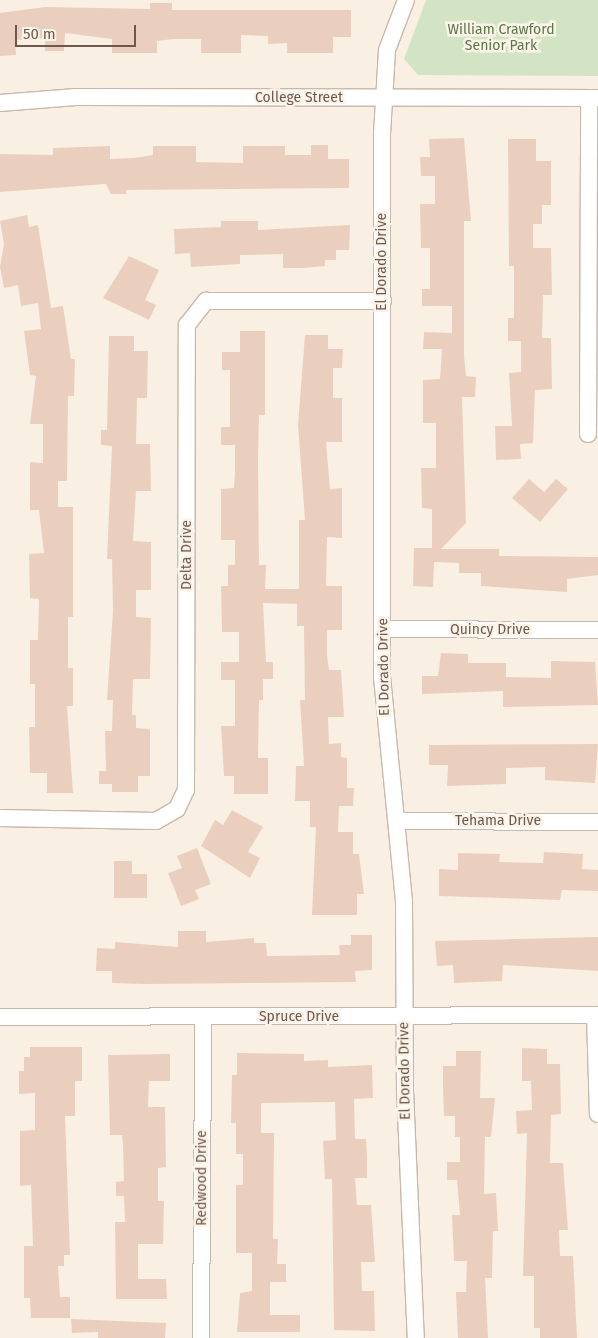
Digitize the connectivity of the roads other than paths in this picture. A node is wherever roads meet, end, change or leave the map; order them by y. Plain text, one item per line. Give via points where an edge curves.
1 (406, 0) edge
2 (384, 98) junction
3 (593, 98) edge
4 (0, 103) edge
5 (383, 301) junction
6 (588, 434) dead end
7 (382, 629) junction
8 (598, 630) edge
9 (0, 818) edge
10 (398, 821) junction
11 (598, 822) edge
12 (597, 1015) edge
13 (0, 1017) edge
14 (203, 1017) junction
15 (404, 1018) junction
16 (598, 1114) edge
17 (201, 1338) edge
18 (416, 1338) edge

1 - 2 street, El Dorado Drive via 386,50
2 - 3 street, College Street
2 - 4 street, College Street via 76,97
2 - 5 street, El Dorado Drive
3 - 6 street
5 - 7 street, El Dorado Drive
5 - 9 street, Delta Drive via 206,301 187,325 186,790 177,809 156,822
7 - 8 street, Quincy Drive
7 - 10 street, El Dorado Drive via 385,726
10 - 11 street, Tehama Drive
10 - 15 street, El Dorado Drive
12 - 15 street, Spruce Drive
12 - 16 street
13 - 14 street, Spruce Drive
14 - 15 street, Spruce Drive
14 - 17 street, Redwood Drive
15 - 18 street, El Dorado Drive

